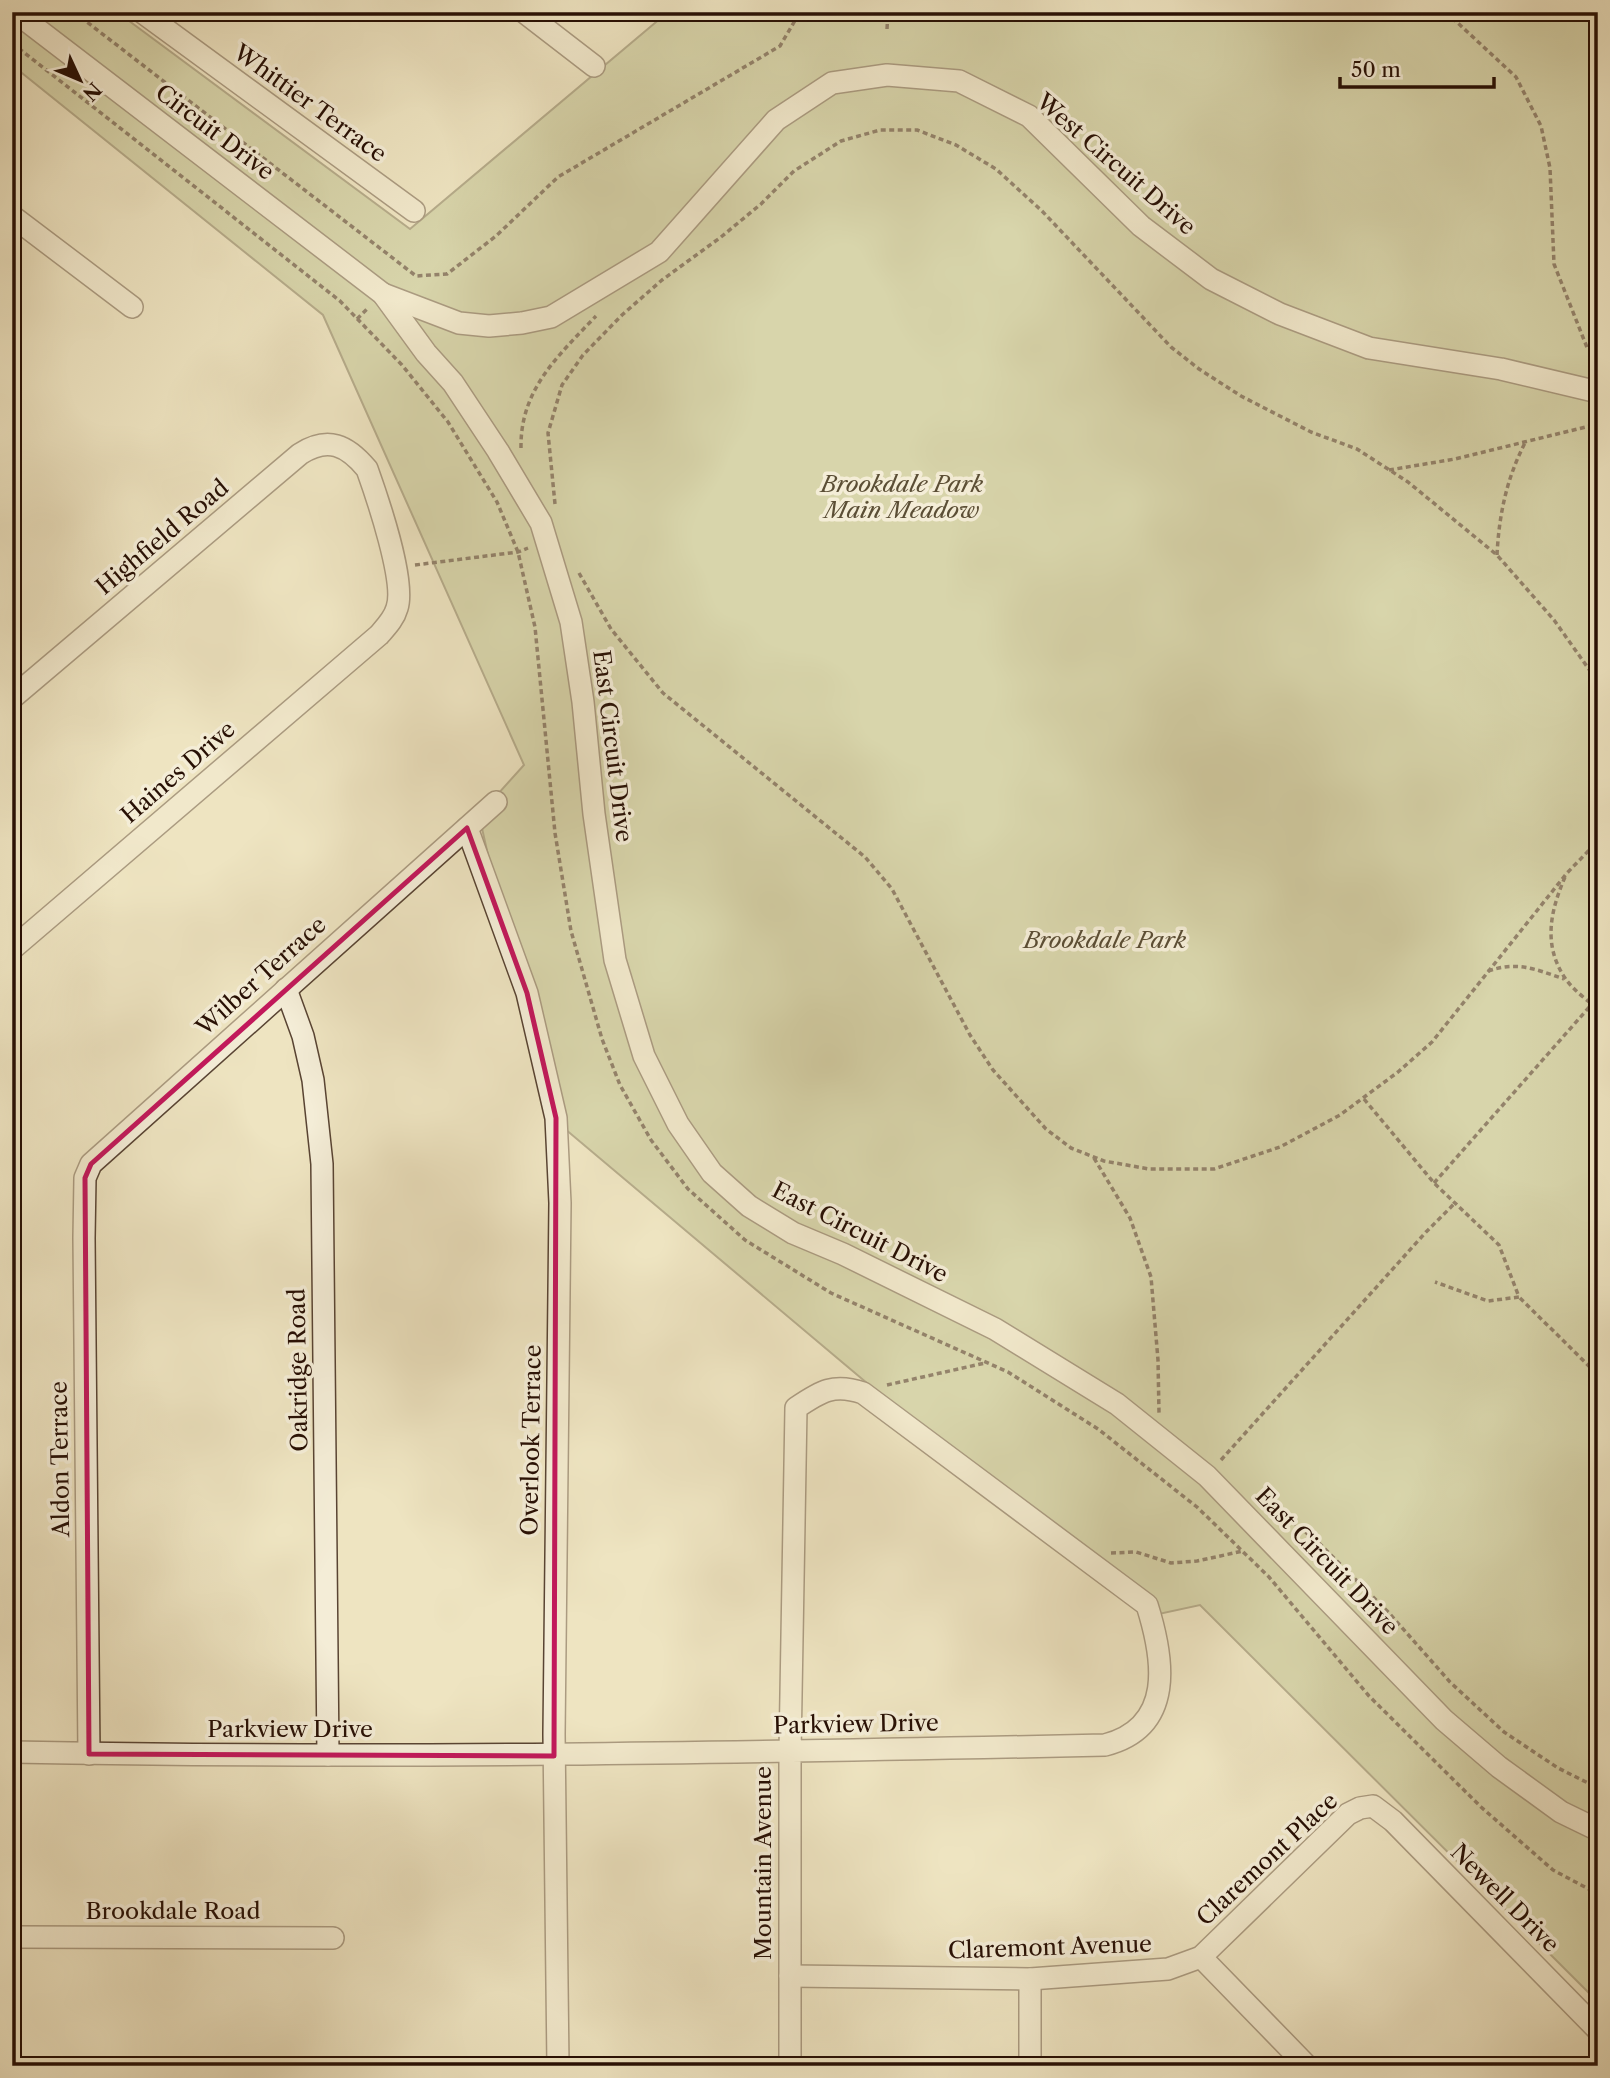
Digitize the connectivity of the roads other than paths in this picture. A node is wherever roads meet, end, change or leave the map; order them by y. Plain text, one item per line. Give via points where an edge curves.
1 (15, 12) edge
2 (142, 12) edge
3 (524, 12) edge
4 (594, 66) dead end
5 (414, 211) dead end
6 (12, 216) edge
7 (383, 294) junction
8 (132, 307) dead end
9 (1598, 392) edge
10 (356, 456) joint
11 (12, 698) edge
12 (496, 802) dead end
13 (467, 828) junction
14 (12, 949) edge
15 (286, 989) junction
16 (91, 1164) joint
17 (796, 1408) joint
18 (12, 1752) edge
19 (790, 1752) junction
20 (89, 1754) junction
21 (328, 1755) junction
22 (554, 1756) junction
23 (1373, 1806) joint
24 (1598, 1830) edge
25 (12, 1937) edge
26 (333, 1938) dead end
27 (1201, 1957) junction
28 (789, 1976) junction
29 (1030, 1979) junction
30 (1598, 2030) edge
31 (558, 2066) edge
32 (790, 2066) edge
33 (1030, 2066) edge
34 (1307, 2066) edge

1 - 7 street, Circuit Drive
2 - 5 street, Whittier Terrace
3 - 4 street
6 - 8 street
7 - 9 street, West Circuit Drive via 459,323 489,326 551,317 659,252 776,120 832,83 887,75 959,81 1028,116 1141,226 1211,279 1280,314 1369,348 1501,369
7 - 24 street, East Circuit Drive via 453,383 541,523 571,622 615,960 644,1056 678,1124 712,1173 750,1206 793,1233 995,1329 1097,1390 1208,1476 1444,1720 1561,1812
10 - 11 street, Highfield Road via 344,447 324,444 300,454
10 - 14 street, Haines Drive via 367,469 396,568 400,595 390,623
12 - 13 street, Wilber Terrace
13 - 15 street, Wilber Terrace
13 - 22 street, Overlook Terrace via 527,993 556,1118 560,1203
15 - 16 street, Wilber Terrace
15 - 21 street, Oakridge Road via 313,1080 322,1164
16 - 20 street, Aldon Terrace via 85,1178 84,1238
17 - 19 street, Mountain Avenue
17 - 19 street, Parkview Drive via 816,1394 837,1388 863,1393 1147,1605 1161,1662 1151,1715 1136,1732 1105,1745
18 - 20 street, Parkview Drive
19 - 22 street, Parkview Drive
19 - 28 street, Mountain Avenue
20 - 21 street, Parkview Drive
21 - 22 street, Parkview Drive
22 - 31 street, Overlook Terrace
23 - 27 street, Claremont Place via 1348,1814
23 - 30 street, Newell Drive
25 - 26 street, Brookdale Road
27 - 29 street, Claremont Avenue via 1168,1969
27 - 34 street
28 - 29 street, Claremont Avenue
28 - 32 street, Mountain Avenue
29 - 33 street

